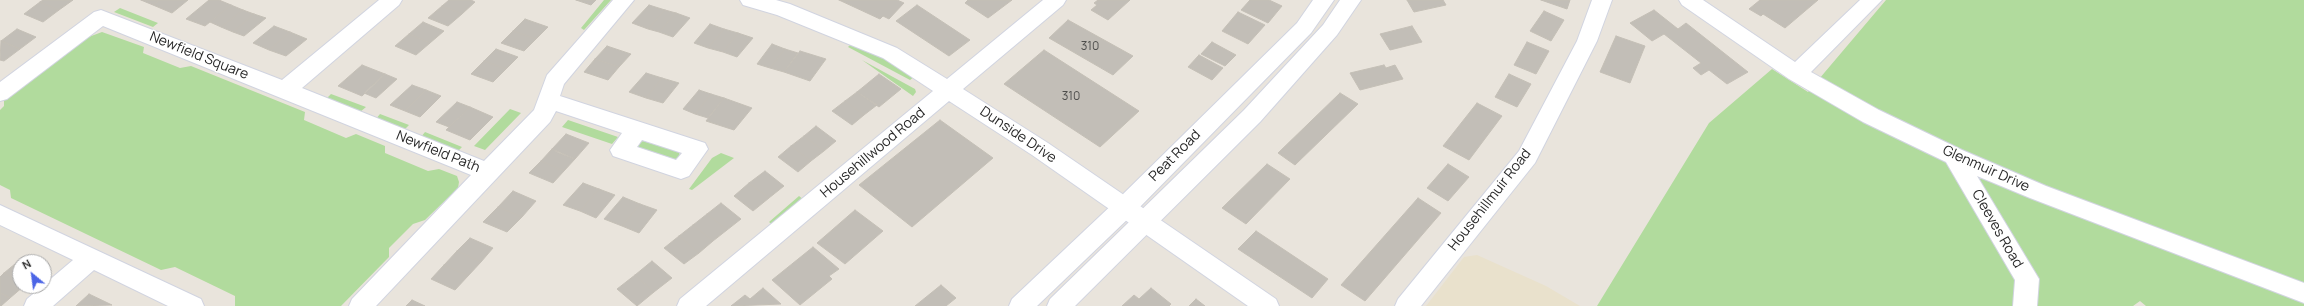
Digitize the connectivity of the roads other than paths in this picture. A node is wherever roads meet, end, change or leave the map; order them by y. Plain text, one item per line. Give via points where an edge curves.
1 (392, 0) edge
2 (624, 0) edge
3 (750, 0) edge
4 (1056, 0) edge
5 (1324, 0) edge
6 (1351, 0) edge
7 (1602, 0) edge
8 (1689, 0) edge
9 (1872, 0) edge
10 (101, 8) edge
11 (1796, 73) junction
12 (285, 90) junction
13 (948, 90) junction
14 (0, 93) edge
15 (549, 101) junction
16 (638, 130) dead end
17 (1954, 156) junction
18 (487, 172) junction
19 (1125, 207) junction
20 (0, 214) edge
21 (1146, 221) junction
22 (91, 258) junction
23 (2304, 293) edge
24 (36, 306) edge
25 (192, 306) edge
26 (361, 306) edge
27 (689, 306) edge
28 (1021, 306) edge
29 (1059, 306) edge
30 (1267, 306) edge
31 (1407, 306) edge
32 (2025, 306) edge

1 - 12 street
2 - 15 street via 554,81
3 - 13 street, Dunside Drive via 783,9 890,53
4 - 13 street, Househillwood Road
5 - 19 street, Peat Road via 1304,28
6 - 21 street, Peat Road via 1330,30 1252,116
7 - 31 street, Househillmuir Road via 1587,41 1527,157
8 - 11 street, Glenmuir Drive
9 - 11 street
10 - 12 street, Newfield Square
10 - 14 street, Newfield Square
11 - 17 street, Glenmuir Drive via 1871,116
12 - 18 street, Newfield Path
13 - 19 street, Dunside Drive
13 - 27 street, Househillwood Road
15 - 16 street
15 - 18 street via 542,116
17 - 23 street, Glenmuir Drive via 2038,192
17 - 32 street, Cleeves Road via 2027,279
18 - 26 street, Newfield Path
19 - 21 street, Dunside Drive
19 - 28 street, Peat Road
20 - 22 street
21 - 29 street, Peat Road
21 - 30 street, Dunside Drive
22 - 24 street
22 - 25 street

